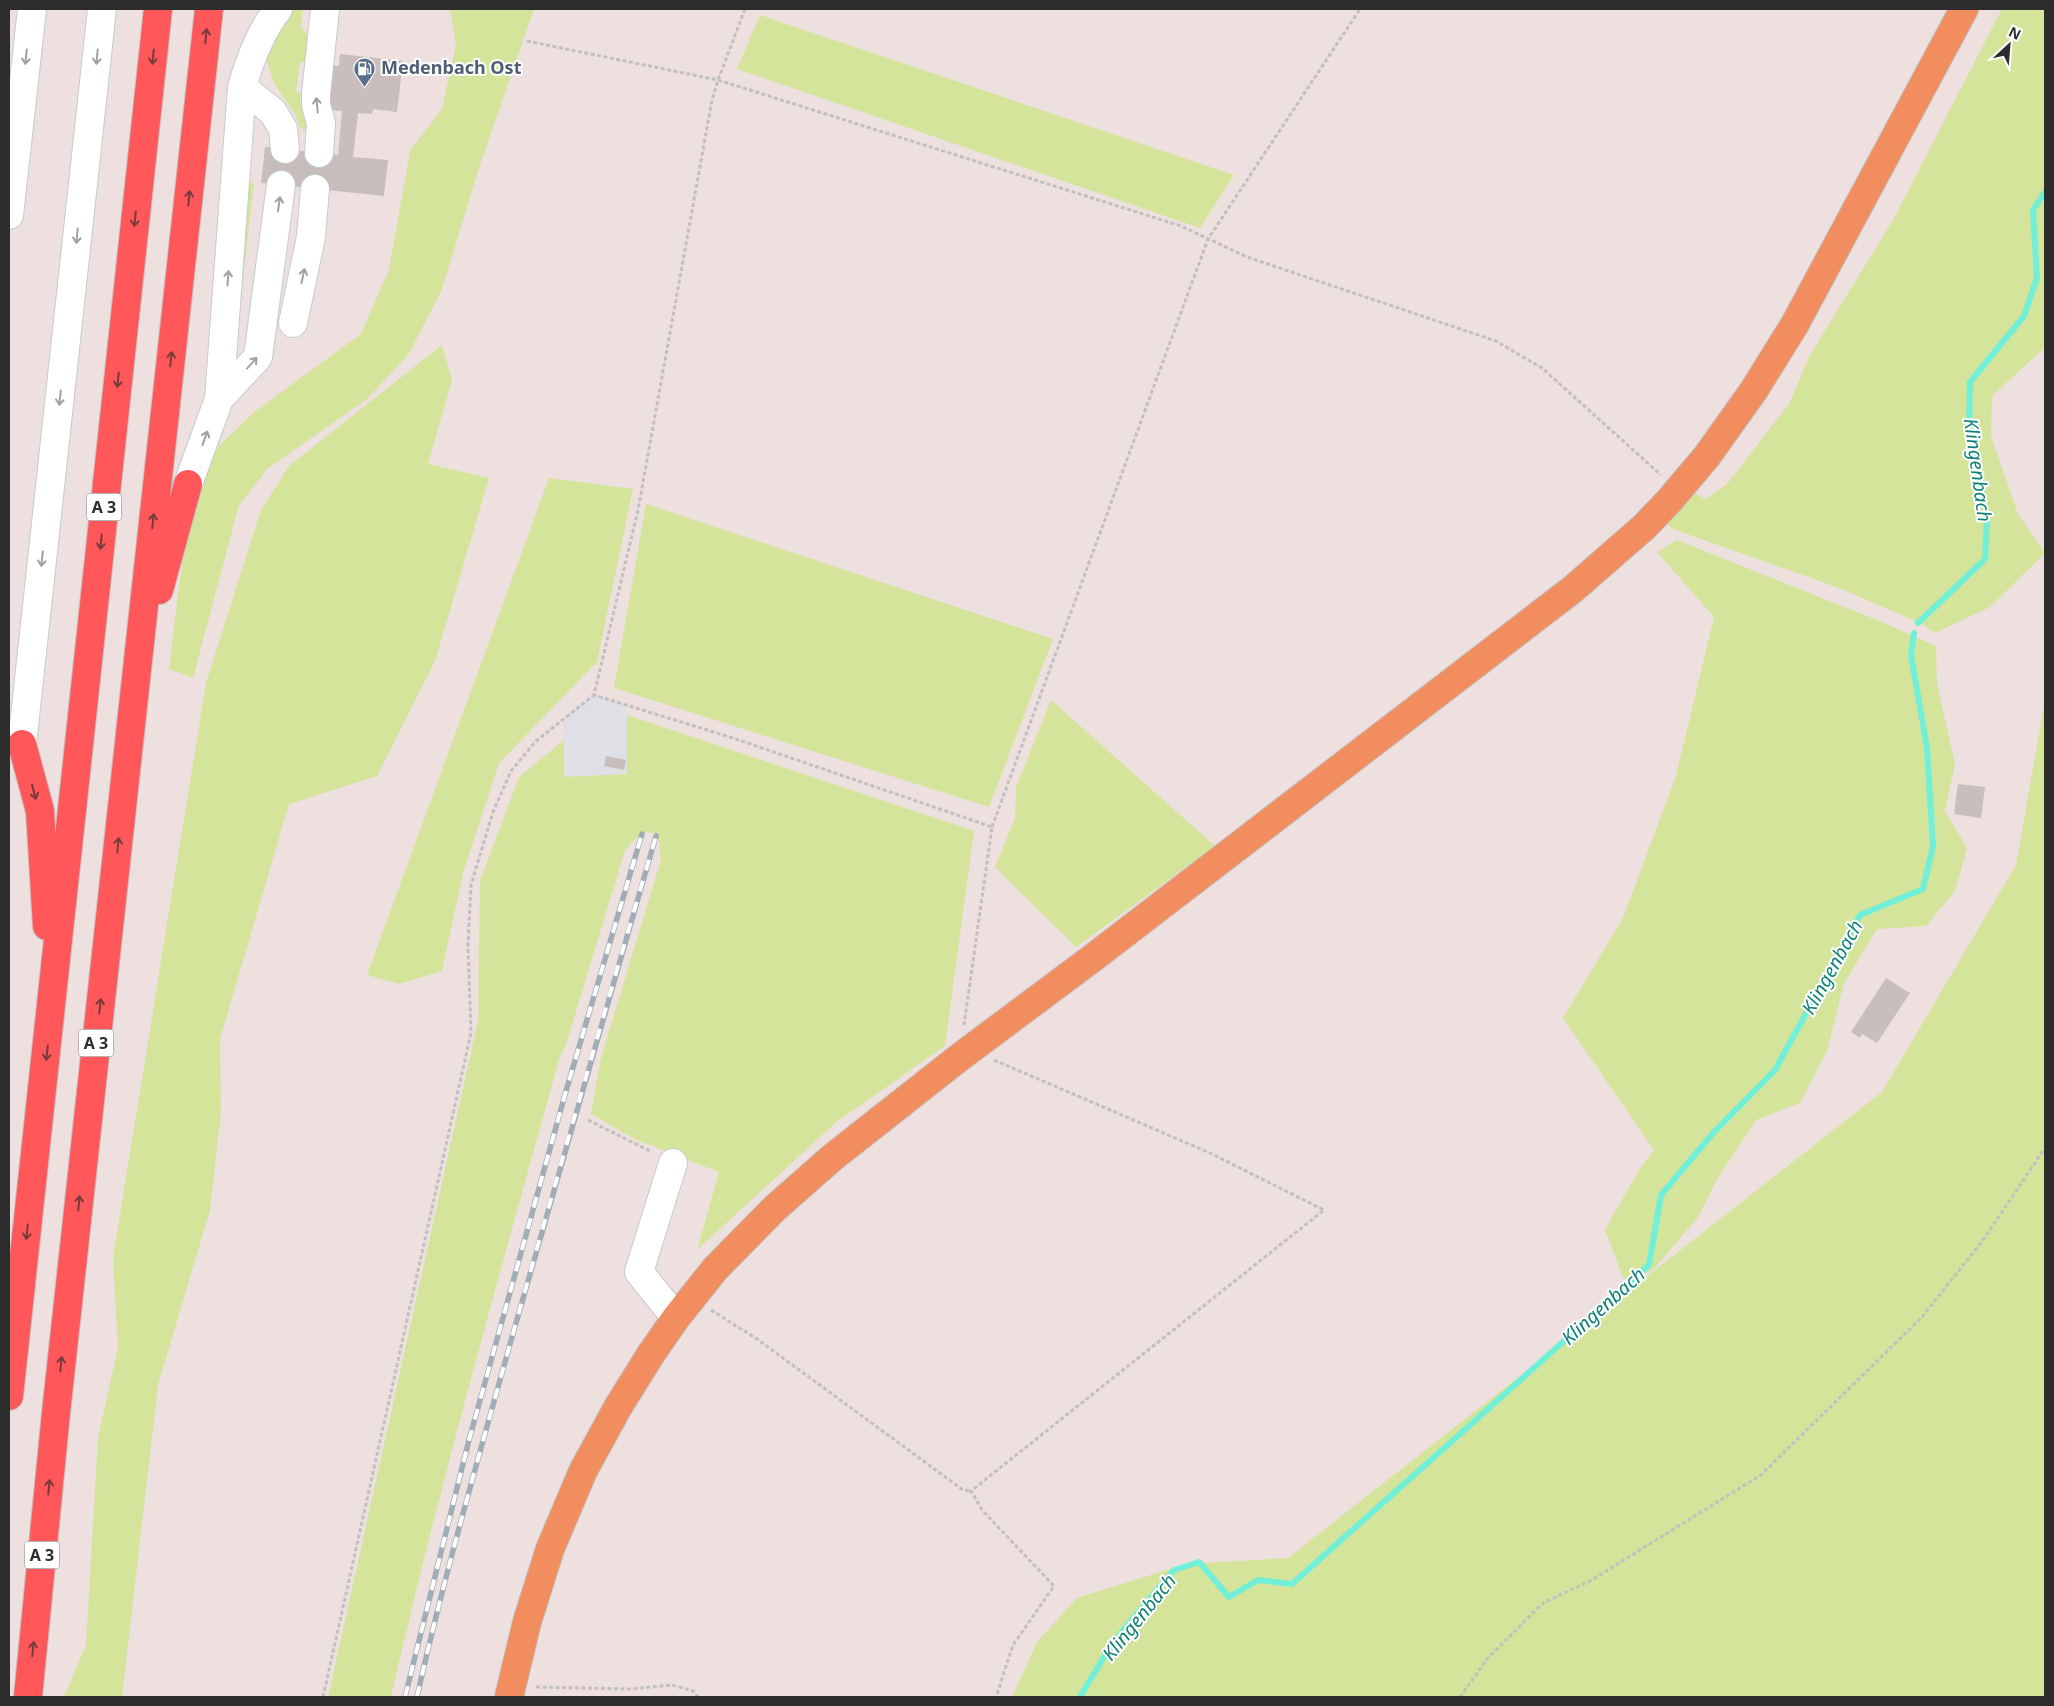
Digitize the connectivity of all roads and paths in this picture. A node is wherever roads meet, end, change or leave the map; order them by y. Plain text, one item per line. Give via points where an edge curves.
1 (32, 9) edge
2 (102, 9) edge
3 (158, 9) edge
4 (210, 9) edge
5 (325, 9) edge
6 (744, 9) edge
7 (1360, 9) edge
8 (1964, 9) edge
9 (271, 13) edge
10 (527, 41) dead end
11 (718, 80) junction
12 (242, 87) junction
13 (285, 149) tunnel mouth
14 (319, 153) tunnel mouth
15 (281, 185) tunnel mouth
16 (316, 189) tunnel mouth
17 (9, 216) edge
18 (1208, 239) junction
19 (293, 323) dead end
20 (219, 399) junction
21 (188, 484) joint
22 (1678, 490) junction
23 (136, 674) junction
24 (594, 695) junction
25 (15, 738) edge
26 (992, 827) junction
27 (52, 1005) junction
28 (964, 1053) junction
29 (588, 1120) dead end
30 (2045, 1148) edge
31 (673, 1163) joint
32 (694, 1295) junction
33 (676, 1318) junction
34 (9, 1396) edge
35 (971, 1491) junction
36 (510, 1692) edge
37 (28, 1697) edge
38 (323, 1697) edge
39 (698, 1697) edge
40 (996, 1697) edge
41 (1460, 1697) edge

1 -> 17 lane
2 -> 25 lane
3 -> 27 highway, A 3
23 -> 4 highway, A 3
14 -> 5 lane via 321,123 316,99
6 - 11 path
7 - 18 path
8 - 22 main road via 1794,324 1754,390 1707,456
9 - 12 lane
10 - 11 path
11 - 18 path via 1181,226
11 - 24 path via 638,510
12 - 13 lane via 273,112 284,129
20 -> 12 lane
20 -> 15 lane via 258,357
19 -> 16 lane via 311,237
18 - 22 path via 1247,257 1512,349 1542,368
18 - 26 path
21 -> 20 lane
21 - 23 highway
22 - 28 main road via 1644,527 1573,589
37 -> 23 highway, A 3
24 - 26 path via 733,738
24 - 38 path via 536,741 510,771 471,885 468,944 471,1032
25 -> 27 highway via 40,811
26 - 28 path
27 -> 34 highway, A 3
28 - 32 main road via 832,1158 775,1208
28 - 35 path via 1210,1153 1324,1210
29 - 31 path
30 - 41 path via 1981,1243 1922,1317 1761,1475 1590,1581 1543,1604 1487,1659
31 - 33 lane via 639,1272
32 - 33 main road
32 - 35 path via 963,1490
33 - 36 main road via 618,1407 583,1470 550,1549
35 - 40 path via 982,1510 1054,1586 1013,1645
36 - 39 path via 672,1685 693,1691

